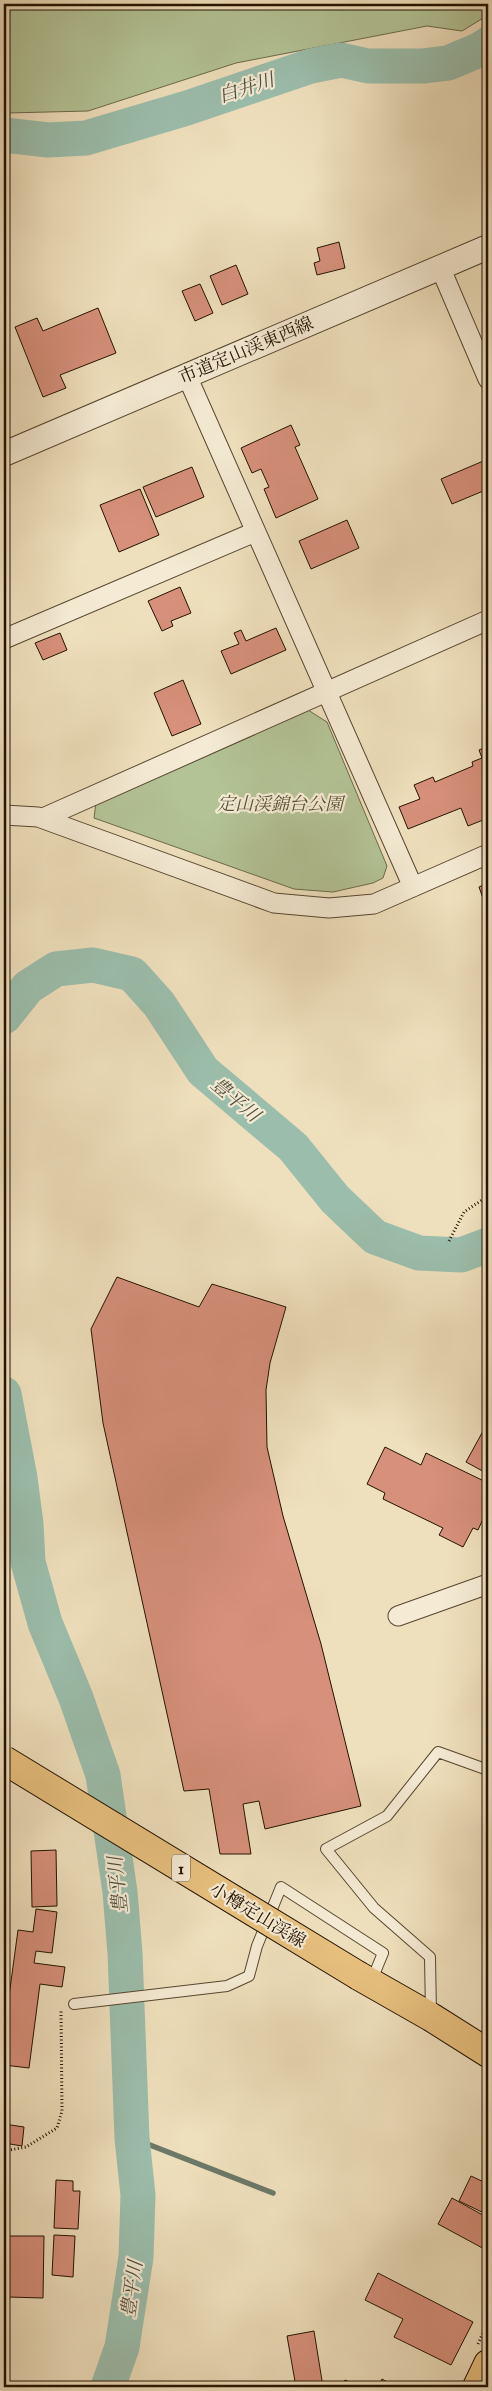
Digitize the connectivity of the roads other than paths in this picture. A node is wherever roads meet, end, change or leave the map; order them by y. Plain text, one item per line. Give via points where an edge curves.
1 (488, 246) edge
2 (440, 267) junction
3 (187, 376) junction
4 (488, 378) edge
5 (4, 454) edge
6 (255, 532) junction
7 (488, 620) edge
8 (4, 639) edge
9 (326, 692) junction
10 (4, 815) edge
11 (44, 818) junction
12 (488, 854) edge
13 (413, 887) junction
14 (488, 1584) edge
15 (398, 1616) dead end
16 (4, 1760) edge
17 (488, 1770) edge
18 (365, 1980) junction
19 (74, 2004) road end
20 (431, 2017) junction
21 (488, 2053) edge
22 (488, 2364) edge
23 (477, 2387) edge

1 - 2 street, 市道定山渓東西線
2 - 3 street, 市道定山渓東西線
2 - 4 street
3 - 5 street, 市道定山渓東西線
3 - 6 street
6 - 8 street
6 - 9 street
7 - 9 street
9 - 11 street
9 - 13 street
10 - 11 street
11 - 13 street via 274,903 329,908 374,904
12 - 13 street
14 - 15 street
16 - 18 main road, 小樽定山渓線 / 1, bridge
17 - 20 lane via 438,1752 387,1816 326,1850 374,1908 430,1957
18 - 19 lane via 383,1953 281,1887 249,1976 227,1986
18 - 20 main road, 小樽定山渓線 / 1
20 - 21 main road, 小樽定山渓線 / 1
22 - 23 main road

